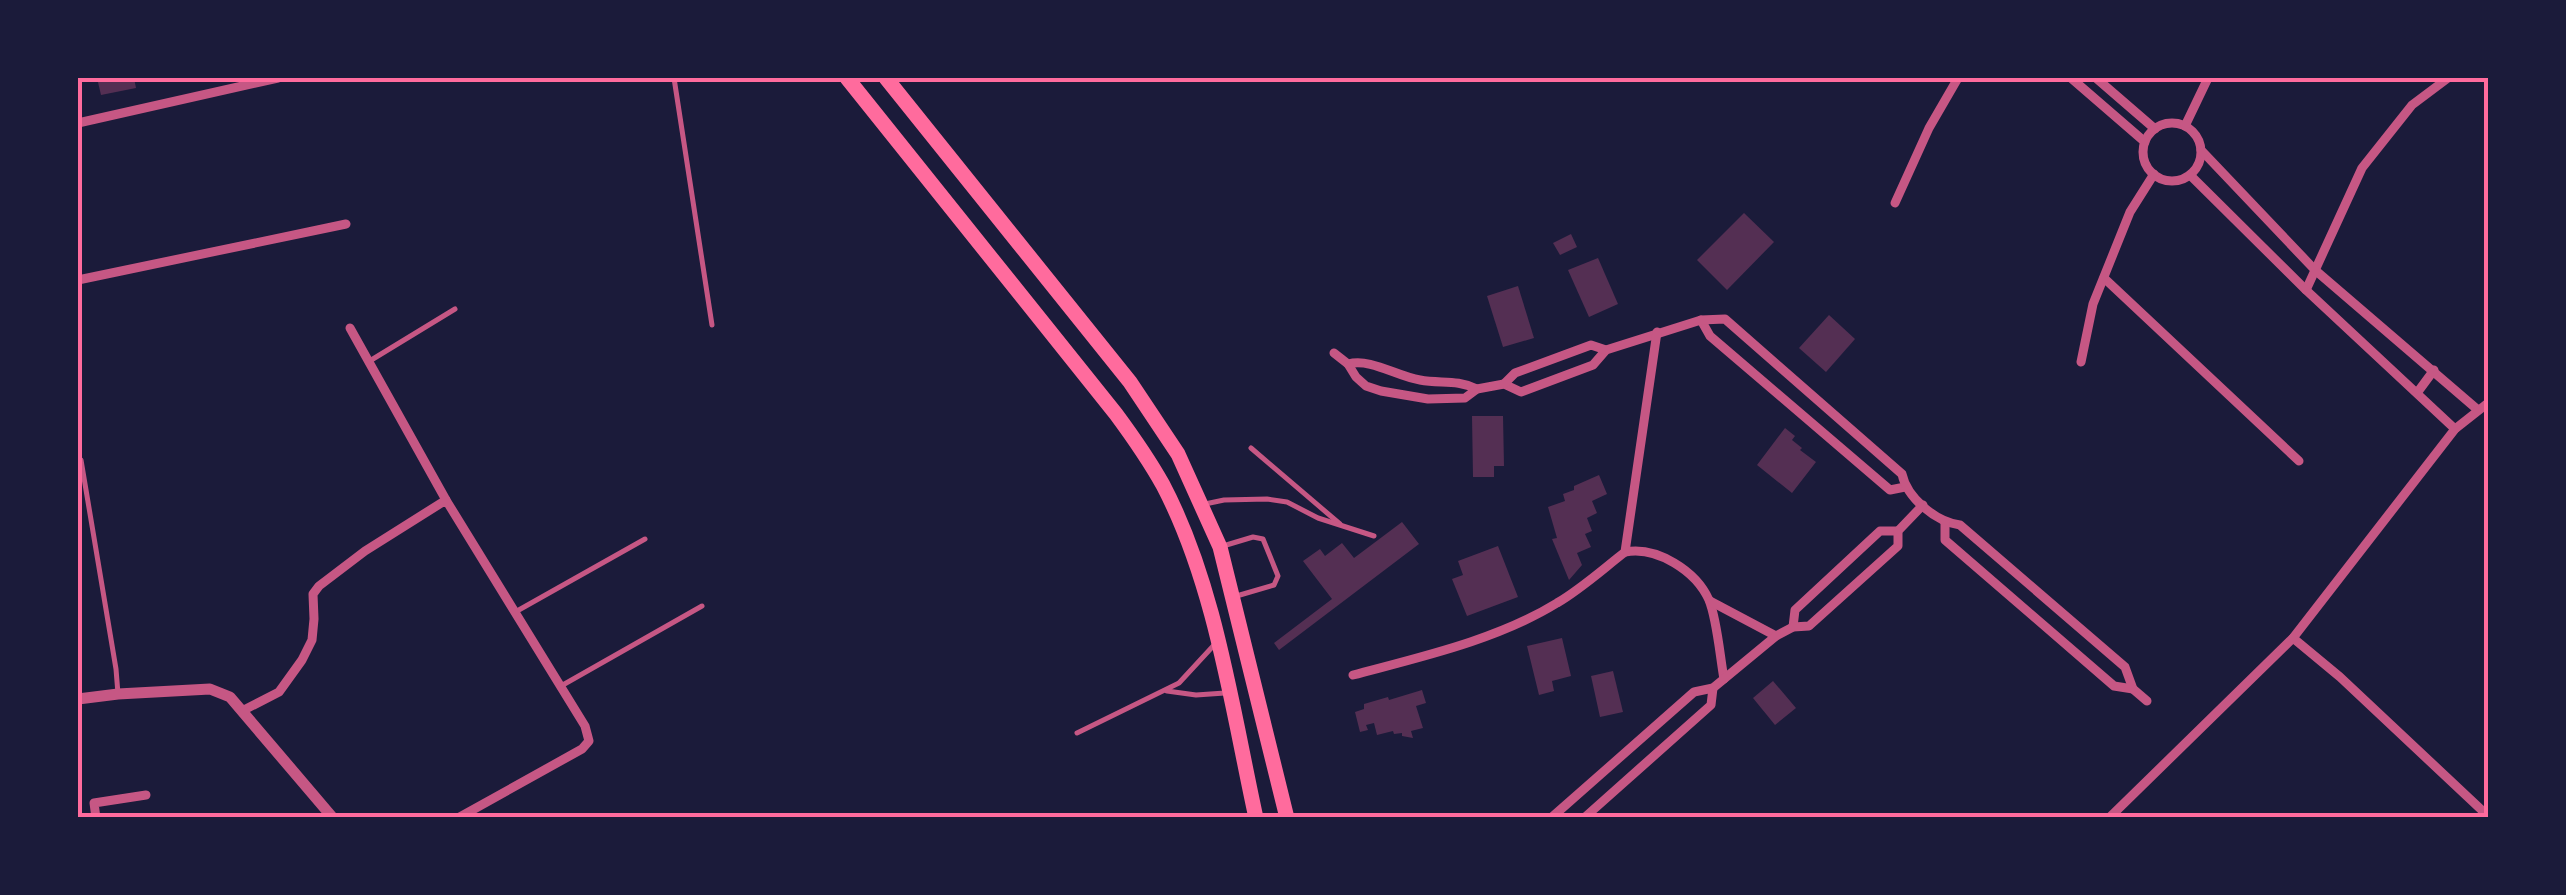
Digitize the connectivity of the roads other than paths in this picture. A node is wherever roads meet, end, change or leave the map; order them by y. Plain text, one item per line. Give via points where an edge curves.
1 (278, 78) edge
2 (674, 78) edge
3 (847, 78) edge
4 (886, 78) edge
5 (1958, 78) edge
6 (2071, 78) edge
7 (2096, 78) edge
8 (2208, 78) edge
9 (2448, 78) edge
10 (78, 123) edge
11 (2185, 126) junction
12 (2155, 129) junction
13 (2144, 142) junction
14 (2201, 150) junction
15 (2154, 174) junction
16 (2190, 175) junction
17 (1895, 203) dead end
18 (346, 224) dead end
19 (2316, 270) junction
20 (2104, 278) junction
21 (78, 280) edge
22 (2306, 290) junction
23 (455, 309) dead end
24 (1701, 320) junction
25 (712, 325) dead end
26 (350, 328) dead end
27 (1657, 332) junction
28 (1606, 350) junction
29 (1334, 352) dead end
30 (368, 362) junction
31 (2081, 362) dead end
32 (1348, 364) junction
33 (2434, 370) junction
34 (1504, 384) junction
35 (1477, 389) junction
36 (2417, 393) junction
37 (2488, 403) edge
38 (2478, 410) junction
39 (2456, 429) junction
40 (1252, 448) dead end
41 (81, 460) dead end
42 (2299, 461) dead end
43 (1905, 488) junction
44 (446, 500) junction
45 (1202, 505) junction
46 (1923, 505) junction
47 (1945, 523) junction
48 (1344, 527) junction
49 (1898, 531) junction
50 (1374, 536) dead end
51 (645, 539) dead end
52 (1220, 547) junction
53 (1625, 552) junction
54 (1233, 598) junction
55 (1710, 602) junction
56 (702, 606) dead end
57 (516, 611) junction
58 (1793, 627) junction
59 (1776, 636) junction
60 (2293, 638) junction
61 (1217, 642) junction
62 (1353, 675) dead end
63 (1724, 678) junction
64 (561, 686) junction
65 (1713, 688) junction
66 (2133, 689) junction
67 (1164, 691) junction
68 (1228, 693) junction
69 (118, 694) junction
70 (78, 699) edge
71 (2147, 701) dead end
72 (242, 711) junction
73 (1077, 733) dead end
74 (146, 795) dead end
75 (2488, 816) edge
76 (96, 818) edge
77 (334, 818) edge
78 (458, 818) edge
79 (1256, 818) edge
80 (1287, 818) edge
81 (1551, 818) edge
82 (1584, 818) edge
83 (2109, 818) edge

1 - 10 street
2 - 25 lane
3 - 61 highway via 1150,461 1194,559
4 - 45 highway via 1130,382 1178,454
5 - 17 street
6 - 13 street
7 - 12 street
8 - 11 street
9 - 19 street via 2412,105 2362,168
11 - 12 street
11 - 14 street
12 - 13 street
13 - 15 street
14 - 16 street
14 - 19 street
15 - 16 street via 2172,181
15 - 20 street via 2130,212
16 - 22 street
18 - 21 street
19 - 22 street
19 - 33 street
20 - 31 street
20 - 42 street
22 - 36 street
23 - 30 lane
24 - 27 street
24 - 43 street via 1710,336 1890,490
24 - 43 street via 1725,319 1902,474
26 - 30 street
27 - 28 street
27 - 53 street
28 - 34 street via 1591,345 1514,373
28 - 34 street via 1593,365 1522,392
29 - 32 street
30 - 44 street
32 - 35 street via 1361,360
32 - 35 street via 1356,378 1380,391 1428,400 1465,398
33 - 36 street
33 - 38 street
34 - 35 street
36 - 39 street
37 - 38 street
38 - 39 street
39 - 60 street
40 - 48 lane
41 - 69 lane
43 - 46 street
44 - 57 street
44 - 72 street via 319,586 312,640 302,660 279,692
45 - 48 lane via 1287,502
45 - 52 highway
46 - 47 street
46 - 49 street
47 - 66 street via 1960,525 2125,667
47 - 66 street via 1944,540 2114,686
48 - 50 lane
49 - 58 street via 1898,546 1809,626
49 - 58 street via 1880,531 1795,610
51 - 57 lane
52 - 54 highway
52 - 54 lane via 1262,539 1278,576 1274,585
53 - 55 street via 1678,565
53 - 62 street via 1557,604 1501,630
54 - 80 highway
55 - 59 street
55 - 63 street
56 - 64 lane
57 - 64 street
58 - 59 street
59 - 63 street
60 - 75 street
60 - 83 street
61 - 67 lane via 1186,679
61 - 68 highway
63 - 65 street
64 - 78 street via 585,726 587,746
65 - 81 street via 1694,692
65 - 82 street via 1711,704
66 - 71 street
67 - 68 lane
67 - 73 lane
68 - 79 highway
69 - 70 street
69 - 72 street via 210,688 230,696
72 - 77 street
74 - 76 street via 94,803

